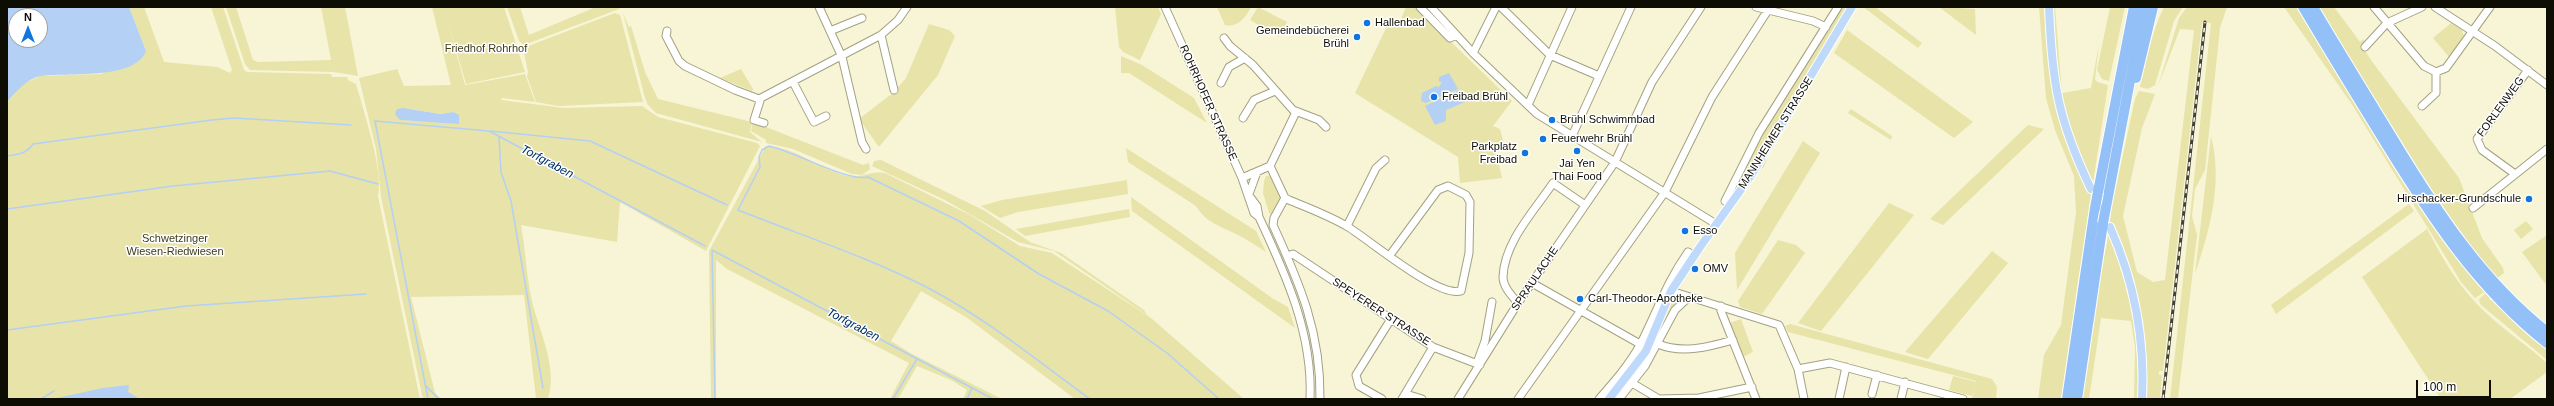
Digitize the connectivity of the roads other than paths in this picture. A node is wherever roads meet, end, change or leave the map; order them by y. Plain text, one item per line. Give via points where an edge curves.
1 (819, 7) edge
2 (907, 7) edge
3 (1165, 7) edge
4 (1420, 7) edge
5 (1431, 7) edge
6 (1496, 7) edge
7 (1501, 7) edge
8 (1572, 7) edge
9 (1631, 7) edge
10 (1701, 7) edge
11 (1756, 7) edge
12 (1838, 7) edge
13 (1852, 7) edge
14 (2049, 7) edge
15 (2134, 7) edge
16 (2144, 7) edge
17 (2153, 7) edge
18 (2159, 7) edge
19 (2303, 7) edge
20 (2313, 7) edge
21 (2374, 7) edge
22 (2422, 7) edge
23 (2490, 7) edge
24 (2439, 8) edge
25 (1768, 10) junction
26 (862, 18) dead end
27 (2387, 23) junction
28 (1826, 28) junction
29 (2148, 30) junction
30 (667, 31) dead end
31 (2472, 31) junction
32 (830, 32) junction
33 (881, 35) junction
34 (1456, 35) junction
35 (1224, 38) dead end
36 (2365, 47) dead end
37 (1473, 53) junction
38 (1550, 55) junction
39 (842, 57) junction
40 (1245, 58) junction
41 (2528, 70) junction
42 (2436, 72) junction
43 (1599, 76) junction
44 (793, 82) junction
45 (1221, 83) dead end
46 (2547, 85) edge
47 (2127, 87) junction
48 (894, 90) dead end
49 (1276, 91) junction
50 (759, 99) junction
51 (1528, 105) junction
52 (2422, 106) dead end
53 (1296, 112) junction
54 (826, 116) dead end
55 (1243, 118) dead end
56 (764, 123) dead end
57 (1326, 127) dead end
58 (1572, 136) junction
59 (866, 149) dead end
60 (2547, 149) edge
61 (1385, 160) dead end
62 (1615, 162) junction
63 (1270, 166) junction
64 (1741, 168) junction
65 (1257, 172) junction
66 (1752, 174) junction
67 (2515, 174) junction
68 (1242, 178) junction
69 (2095, 190) junction
70 (1665, 192) junction
71 (1250, 196) junction
72 (1285, 198) junction
73 (1725, 201) dead end
74 (1585, 205) junction
75 (2101, 207) junction
76 (2473, 208) dead end
77 (1716, 224) junction
78 (2106, 225) junction
79 (1347, 226) junction
80 (1390, 255) junction
81 (1287, 256) junction
82 (1694, 256) junction
83 (1532, 283) junction
84 (1671, 291) junction
85 (1689, 297) junction
86 (1492, 302) dead end
87 (1518, 303) junction
88 (1721, 306) junction
89 (1580, 310) junction
90 (1391, 319) junction
91 (2547, 332) edge
92 (1733, 340) junction
93 (2547, 343) edge
94 (1640, 344) junction
95 (1658, 344) junction
96 (1433, 347) junction
97 (1478, 364) junction
98 (1846, 367) junction
99 (1798, 369) junction
100 (1877, 375) junction
101 (1905, 382) junction
102 (1632, 383) junction
103 (1752, 387) junction
104 (1872, 394) dead end
105 (1404, 396) edge
106 (1960, 397) edge
107 (1310, 399) edge
108 (1320, 399) edge
109 (1382, 399) edge
110 (1422, 399) edge
111 (1458, 399) edge
112 (1518, 399) edge
113 (1599, 399) edge
114 (1609, 399) edge
115 (1619, 399) edge
116 (1756, 399) edge
117 (1804, 399) edge
118 (1839, 399) edge
119 (1901, 399) edge
120 (2067, 399) edge
121 (2077, 399) edge
122 (2142, 399) edge

1 - 32 street
2 - 33 street via 898,20
3 - 68 street, ROHRHOFER STRASSE
4 - 34 street via 1450,38
5 - 34 street
6 - 37 street
7 - 38 street
8 - 38 street
9 - 43 street
10 - 62 street, SPRAULACHE via 1652,82
11 - 25 street
12 - 28 street
13 - 66 main road, MANNHEIMER STRASSE
14 - 69 main road via 2057,102 2066,133
15 - 47 highway
16 - 47 highway
17 - 29 highway
18 - 29 highway
19 - 93 highway via 2410,183 2456,250 2508,309
20 - 91 highway via 2423,189 2461,244 2504,294
21 - 27 street
22 - 27 street
23 - 31 street
24 - 31 street
25 - 28 street via 1813,21
25 - 70 street via 1712,97
26 - 32 street
27 - 36 street
27 - 42 street via 2424,66
28 - 64 street via 1759,133
29 - 47 highway
30 - 50 street via 666,36 679,61 735,90
31 - 41 street
31 - 42 street via 2446,68
32 - 39 street
33 - 39 street
33 - 48 street
34 - 37 street
35 - 40 street
37 - 51 street
38 - 43 street
38 - 51 street
39 - 44 street
39 - 59 street via 862,142
40 - 45 street via 1229,68
40 - 49 street
41 - 46 street
41 - 67 street, FORLENWEG via 2477,139 2482,150
42 - 52 street via 2436,93
43 - 58 street
44 - 50 street
44 - 54 street via 814,122
47 - 69 highway
47 - 75 highway via 2117,145
49 - 53 street
49 - 55 street via 1254,100
50 - 56 street via 754,120
51 - 58 street via 1551,124
53 - 57 street via 1320,120
53 - 63 street
58 - 62 street
60 - 67 street
61 - 79 street via 1376,168
62 - 70 street
62 - 74 street, SPRAULACHE
63 - 65 street
63 - 72 street
64 - 66 street
64 - 73 street
65 - 68 street
65 - 71 street
66 - 77 main road, MANNHEIMER STRASSE
67 - 76 street
68 - 71 street, ROHRHOFER STRASSE
69 - 75 highway, bridge
70 - 77 street
70 - 89 street
71 - 107 street, ROHRHOFER STRASSE via 1257,206 1259,218 1301,319 1308,357
72 - 79 street
72 - 81 street via 1272,222
74 - 83 street, SPRAULACHE
74 - 87 street via 1555,180 1512,243 1506,259 1503,278 1508,292
75 - 78 highway, bridge
75 - 120 highway
77 - 82 main road, MANNHEIMER STRASSE
78 - 121 highway
78 - 122 main road via 2125,266 2136,309 2140,336
79 - 80 street
80 - 80 street via 1434,286 1453,293 1461,291 1469,253 1470,202 1466,195 1448,186 1438,190
81 - 90 street, SPEYERER STRASSE via 1293,254
81 - 108 street via 1310,313 1317,348
82 - 84 main road, MANNHEIMER STRASSE
82 - 94 street, MANNHEIMER STRASSE via 1688,252 1665,287
83 - 87 street, SPRAULACHE
83 - 89 street
84 - 85 street
84 - 114 main road, MANNHEIMER STRASSE via 1646,351
85 - 88 street
85 - 95 street via 1668,320
86 - 97 street
87 - 97 street, SPRAULACHE
88 - 92 street
88 - 99 street via 1779,325
89 - 94 street
89 - 112 street
90 - 96 street, SPEYERER STRASSE
90 - 109 street via 1356,375 1359,386
92 - 95 street via 1698,348 1670,349
92 - 103 street
94 - 113 street, MANNHEIMER STRASSE via 1625,368
95 - 102 street
96 - 97 street, SPEYERER STRASSE
96 - 105 street
97 - 111 street, SPRAULACHE
98 - 99 street via 1824,363
98 - 100 street
98 - 118 street
99 - 117 street
100 - 101 street
100 - 104 street
101 - 106 street
101 - 119 street
102 - 103 street via 1659,399 1699,398
102 - 115 street
103 - 116 street
105 - 110 street

